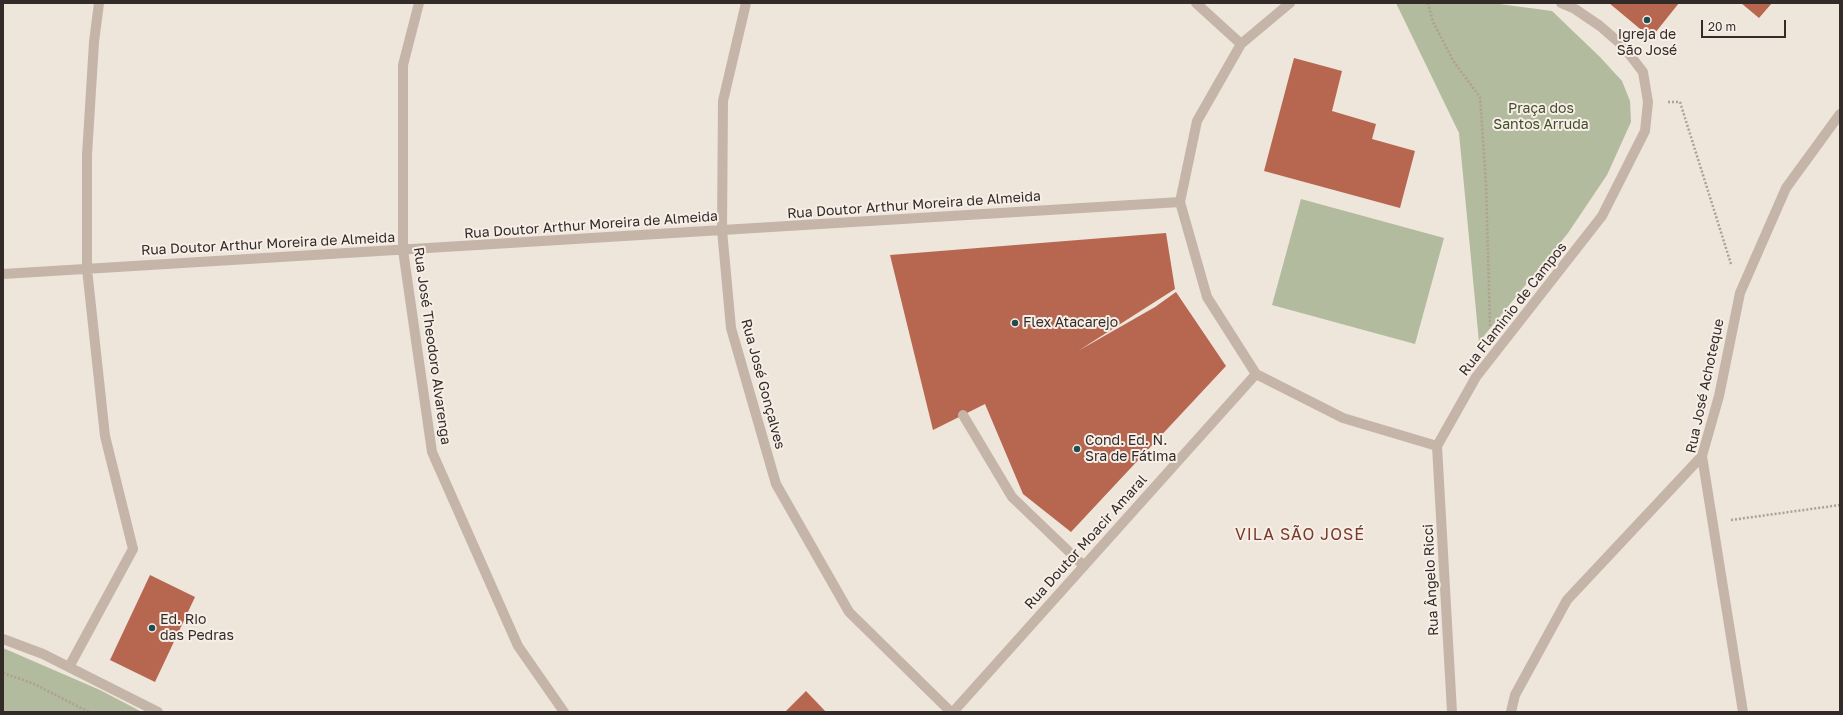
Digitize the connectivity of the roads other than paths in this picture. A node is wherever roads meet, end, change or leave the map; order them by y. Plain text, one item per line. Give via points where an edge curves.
1 (99, 3) edge
2 (420, 3) edge
3 (746, 3) edge
4 (1196, 3) edge
5 (1290, 3) edge
6 (1561, 3) edge
7 (1241, 44) junction
8 (1840, 114) edge
9 (1180, 202) junction
10 (722, 230) junction
11 (403, 250) junction
12 (87, 269) junction
13 (3, 274) edge
14 (1256, 374) junction
15 (963, 415) dead end
16 (1437, 446) junction
17 (1702, 456) junction
18 (1084, 566) junction
19 (3, 639) edge
20 (69, 667) junction
21 (158, 712) edge
22 (564, 712) edge
23 (952, 712) edge
24 (1452, 712) edge
25 (1511, 712) edge
26 (1743, 712) edge

1 - 12 street via 87,155
2 - 11 street, Rua José Theodoro Alvarenga via 402,64
3 - 10 street, Rua José Gonçalves via 723,101
4 - 7 street
5 - 7 street
6 - 16 street, Rua Flaminio de Campos via 1600,26 1623,46 1644,72 1648,102 1645,131 1602,216 1476,377
7 - 9 street via 1197,121
8 - 17 street, Rua José Achoteque via 1786,188 1740,293 1719,396
9 - 10 street, Rua Doutor Arthur Moreira de Almeida
9 - 14 street via 1207,297
10 - 11 street, Rua Doutor Arthur Moreira de Almeida
10 - 23 street, Rua José Gonçalves via 731,328 776,484 849,612
11 - 12 street, Rua Doutor Arthur Moreira de Almeida
11 - 22 street, Rua José Theodoro Alvarenga via 432,452 518,646
12 - 13 street, Rua Doutor Arthur Moreira de Almeida
12 - 20 street via 105,436 133,549
14 - 16 street via 1343,418
14 - 18 street, Rua Doutor Moacir Amaral
15 - 18 street via 1012,497
16 - 24 street, Rua Ângelo Ricci
17 - 25 street via 1568,600 1515,695
17 - 26 street, Rua José Achoteque
18 - 23 street, Rua Doutor Moacir Amaral
19 - 20 street
20 - 21 street

